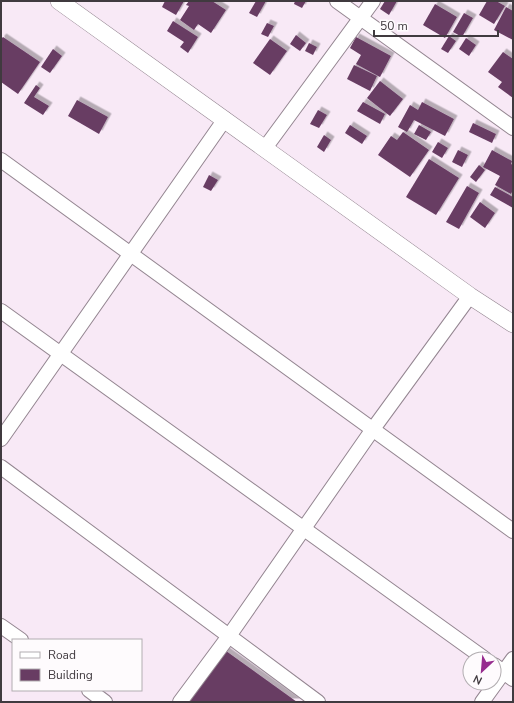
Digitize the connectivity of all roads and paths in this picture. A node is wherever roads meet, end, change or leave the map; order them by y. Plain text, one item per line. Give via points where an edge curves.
1 (61, 1) edge
2 (337, 1) edge
3 (373, 1) edge
4 (361, 18) junction
5 (225, 119) junction
6 (513, 128) edge
7 (265, 148) junction
8 (1, 160) edge
9 (131, 253) junction
10 (470, 296) junction
11 (1, 312) edge
12 (512, 320) edge
13 (61, 354) junction
14 (373, 429) junction
15 (1, 439) edge
16 (1, 466) edge
17 (304, 530) junction
18 (513, 531) edge
19 (1, 626) edge
20 (229, 636) junction
21 (20, 639) edge
22 (474, 651) edge
23 (513, 659) edge
24 (503, 672) edge
25 (90, 691) edge
26 (105, 702) edge
27 (180, 702) edge
28 (318, 702) edge
29 (482, 702) edge

1 - 5 street
2 - 4 street
3 - 4 street
4 - 6 street
4 - 7 street
5 - 7 street
5 - 9 street
7 - 10 street
8 - 9 street
9 - 13 street
9 - 14 street
10 - 12 street
10 - 14 street
11 - 13 street
13 - 15 street
13 - 17 street
14 - 17 street
14 - 18 street
16 - 20 street
17 - 20 street
17 - 22 street
19 - 21 street
20 - 27 street
20 - 28 street
23 - 24 street
24 - 29 street
25 - 26 street

